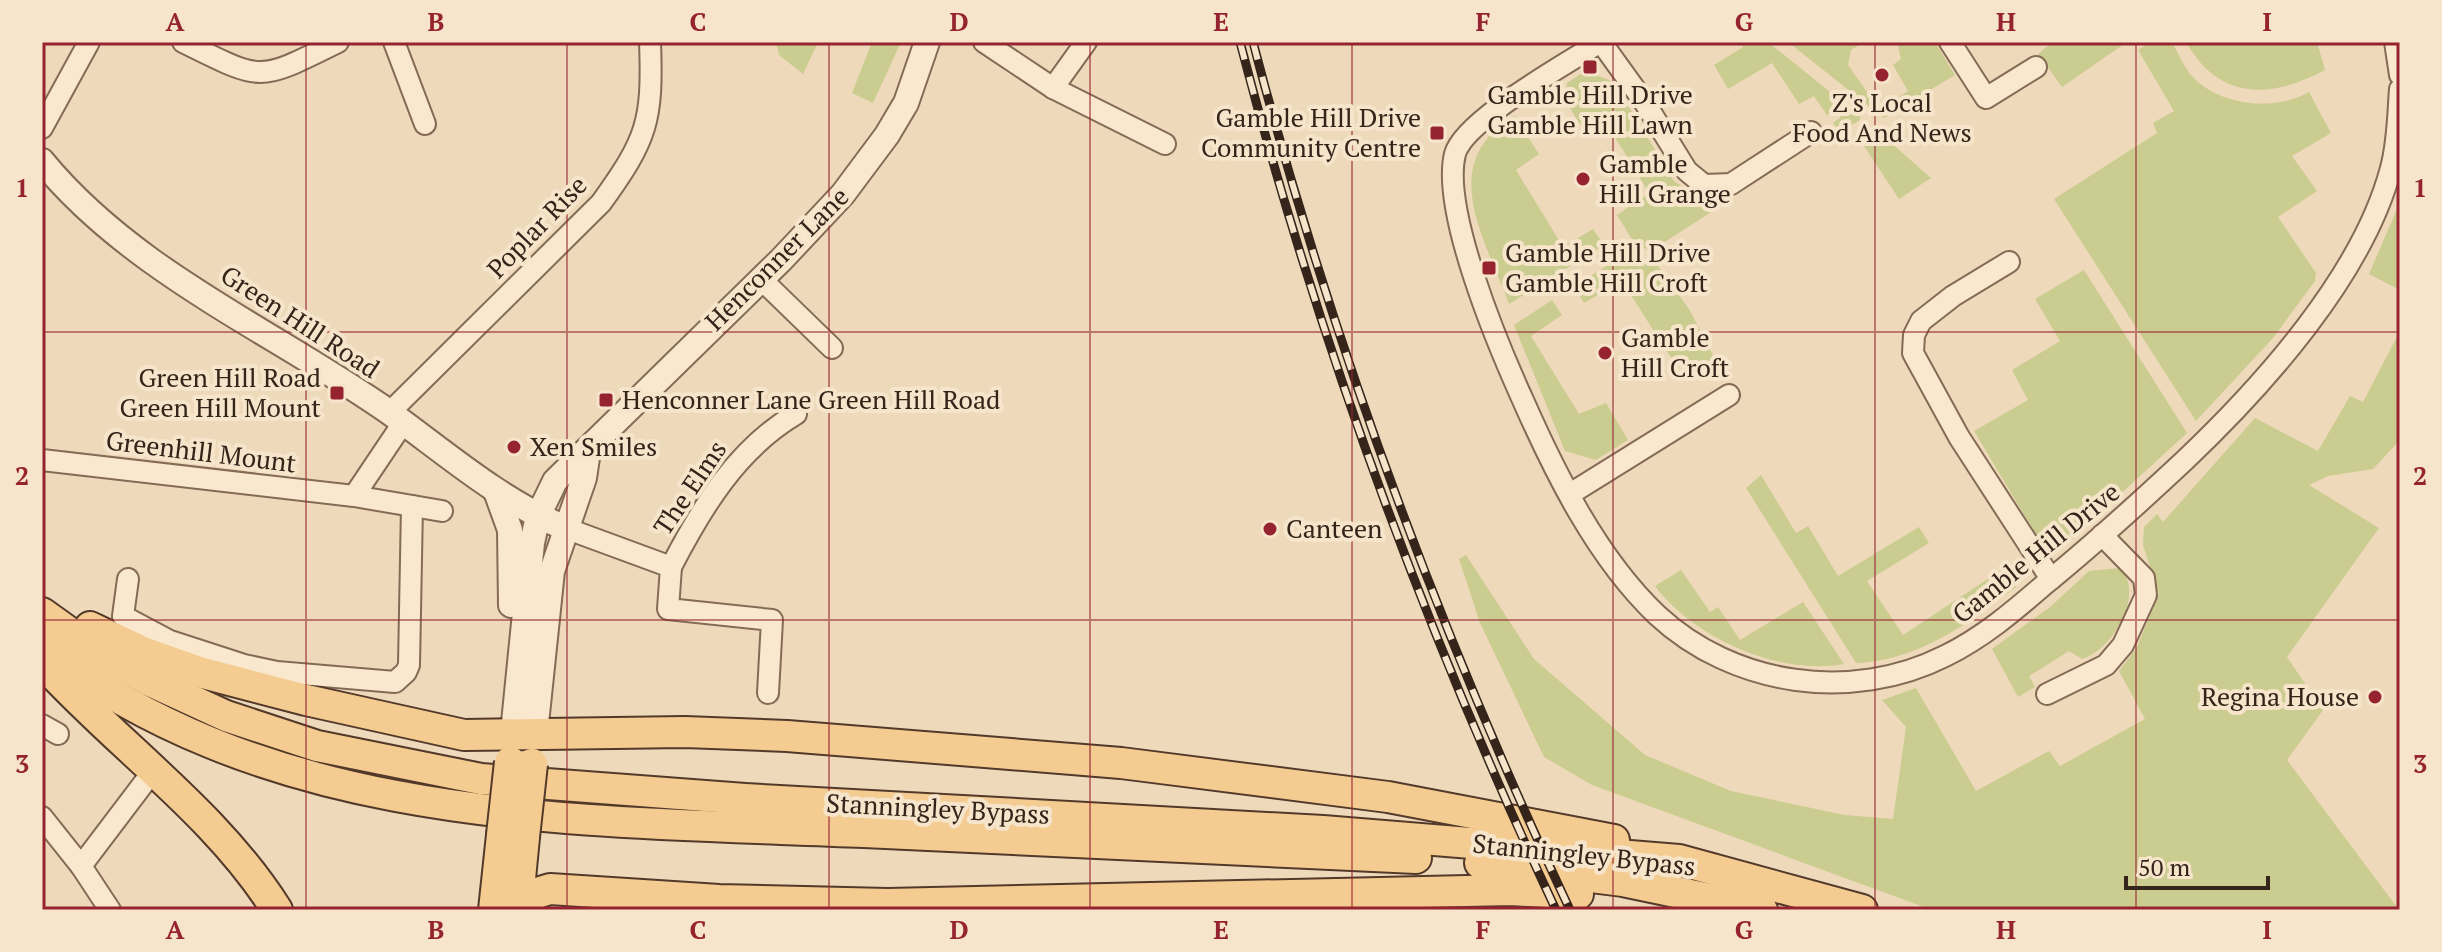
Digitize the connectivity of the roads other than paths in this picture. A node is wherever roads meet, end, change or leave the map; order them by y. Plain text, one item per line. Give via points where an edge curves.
1 (89, 42) edge
2 (183, 42) edge
3 (338, 42) edge
4 (394, 42) edge
5 (650, 42) edge
6 (927, 42) edge
7 (984, 42) edge
8 (1086, 42) edge
9 (1601, 42) edge
10 (1950, 42) edge
11 (2395, 42) edge
12 (2036, 67) dead end
13 (2400, 75) edge
14 (1053, 88) junction
15 (2400, 89) edge
16 (425, 124) dead end
17 (42, 128) edge
18 (1811, 132) dead end
19 (1165, 144) dead end
20 (42, 161) edge
21 (2009, 262) dead end
22 (761, 279) junction
23 (832, 348) dead end
24 (1729, 395) dead end
25 (796, 414) dead end
26 (396, 418) junction
27 (588, 451) junction
28 (42, 460) edge
29 (497, 494) junction
30 (1570, 494) junction
31 (354, 496) junction
32 (412, 506) junction
33 (442, 511) dead end
34 (538, 516) junction
35 (565, 528) junction
36 (2102, 535) junction
37 (671, 567) junction
38 (128, 579) dead end
39 (2051, 579) junction
40 (42, 602) edge
41 (42, 613) edge
42 (42, 647) edge
43 (42, 662) edge
44 (518, 668) junction
45 (768, 693) dead end
46 (2047, 694) dead end
47 (523, 748) junction
48 (153, 771) junction
49 (42, 817) edge
50 (1679, 860) junction
51 (81, 866) junction
52 (1753, 908) edge
53 (110, 910) edge
54 (277, 910) edge
55 (510, 910) edge
56 (1862, 910) edge

1 - 17 street
2 - 3 street via 246,74 264,74
4 - 16 street
5 - 26 street, Poplar Rise via 651,106 642,143 621,175 601,203
6 - 22 street, Henconner Lane via 911,91 887,135 843,194
7 - 14 street
8 - 14 street
9 - 18 street via 1687,171 1704,185 1731,184
9 - 30 street, Gamble Hill Drive via 1481,119 1455,153 1454,167 1453,196 1503,357
10 - 12 street via 1986,98
11 - 13 street
14 - 19 street
15 - 36 street, Gamble Hill Drive via 2392,167 2370,225 2344,271 2290,346 2202,443
20 - 26 street, Green Hill Road via 74,200 118,238
21 - 39 street via 1921,321 1913,353 1959,437
22 - 23 street
22 - 27 street, Henconner Lane
24 - 30 street
25 - 37 street, The Elms via 762,437 729,472
26 - 29 street, Green Hill Road
26 - 31 street
27 - 34 street, Henconner Lane via 564,469
27 - 35 street, Henconner Lane
28 - 31 street, Greenhill Mount
29 - 34 street, Green Hill Road
29 - 44 street via 510,530 511,633
30 - 39 street, Gamble Hill Drive via 1607,555 1656,614 1726,660 1772,677 1821,683 1902,673 1944,657 1995,626
31 - 32 street, Greenhill Mount
32 - 33 street, Greenhill Mount
32 - 38 street via 409,665 395,682 277,672 170,641 123,616
34 - 35 street, The Elms
34 - 44 street, Henconner Lane
35 - 37 street, The Elms
35 - 47 street, Henconner Lane via 552,571
36 - 39 street, Gamble Hill Drive
36 - 46 street via 2144,578 2146,595 2123,645 2106,665
37 - 45 street, The Elms via 668,609 772,620
40 - 47 main road via 145,653 199,672
41 - 50 main road, Stanningley Bypass via 109,658 226,716 317,746 481,779 1323,831
42 - 52 main road, Stanningley Bypass via 128,706 253,761 338,786 456,807 683,825 1468,861 1623,881
43 - 48 main road
44 - 47 street, Henconner Lane
47 - 50 main road via 787,736 1121,763 1388,797 1593,834
47 - 55 main road, Henconner Lane, bridge
48 - 51 street
48 - 54 main road via 242,862
49 - 51 street
50 - 56 main road, Stanningley Bypass
51 - 53 street
52 - 55 main road via 1511,890 888,904 550,889

